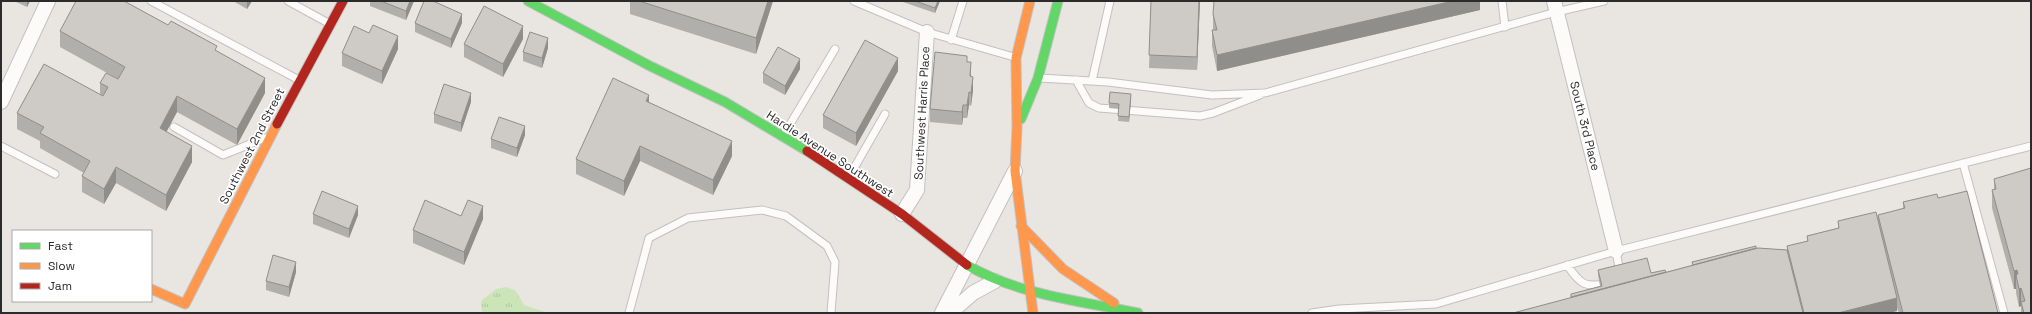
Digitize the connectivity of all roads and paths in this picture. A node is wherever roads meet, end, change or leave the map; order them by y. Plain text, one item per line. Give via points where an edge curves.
1 (48, 1) edge
2 (151, 1) edge
3 (288, 1) edge
4 (343, 1) edge
5 (528, 1) edge
6 (854, 1) edge
7 (963, 1) edge
8 (1030, 1) edge
9 (1058, 1) edge
10 (1110, 1) edge
11 (1502, 1) edge
12 (1599, 2) edge
13 (1555, 7) edge
14 (331, 24) junction
15 (1504, 27) junction
16 (927, 32) junction
17 (951, 40) junction
18 (835, 49) dead end
19 (1016, 58) junction
20 (1038, 78) junction
21 (300, 80) junction
22 (1076, 80) junction
23 (1092, 81) junction
24 (1265, 93) junction
25 (1, 102) edge
26 (885, 114) dead end
27 (174, 128) dead end
28 (1017, 128) junction
29 (270, 136) junction
30 (783, 136) junction
31 (1, 146) edge
32 (2031, 146) edge
33 (1963, 163) junction
34 (1016, 171) junction
35 (55, 174) dead end
36 (848, 179) junction
37 (902, 214) junction
38 (1021, 226) junction
39 (1616, 251) junction
40 (966, 265) junction
41 (1567, 265) junction
42 (995, 281) junction
43 (152, 289) edge
44 (1029, 290) junction
45 (1122, 312) edge
46 (629, 313) edge
47 (831, 313) edge
48 (942, 313) edge
49 (950, 313) edge
50 (1033, 313) edge
51 (1138, 313) edge
52 (1312, 313) edge
53 (2004, 313) edge

1 - 25 street
2 - 21 lane
3 - 14 lane
4 - 14 street, Southwest 2nd Street
5 - 30 street, Hardie Avenue Southwest via 650,66 725,102
6 - 16 lane
7 - 17 lane
8 - 19 street
9 - 20 street
10 - 23 lane
11 - 15 lane
12 - 13 lane
13 - 15 lane
13 - 39 street, South 3rd Place
14 - 21 street, Southwest 2nd Street
15 - 24 lane
16 - 17 lane
16 - 37 street, Southwest Harris Place via 917,190
17 - 19 lane
18 - 30 lane
19 - 28 street
20 - 22 lane
20 - 28 street
21 - 29 street, Southwest 2nd Street
22 - 23 lane
22 - 24 lane via 1089,103 1099,108 1200,116
23 - 24 lane via 1212,95
26 - 36 lane
27 - 29 lane via 223,155
28 - 34 street
29 - 43 street, Southwest 2nd Street via 185,304
30 - 36 street, Hardie Avenue Southwest
31 - 35 lane
32 - 33 lane
33 - 39 lane
33 - 53 lane
34 - 38 street
34 - 40 street
36 - 37 street, Hardie Avenue Southwest
37 - 40 street, Hardie Avenue Southwest
38 - 44 street
38 - 45 street via 1063,269
39 - 41 lane
39 - 41 lane via 1620,272 1619,278 1613,284 1593,286 1580,282
40 - 42 street, Hardie Avenue Southwest
40 - 48 street
41 - 52 lane via 1436,304 1339,309
42 - 44 street, Hardie Avenue Southwest
42 - 49 street via 973,293
44 - 45 street, Hardie Avenue Southwest
44 - 50 street
45 - 51 street, Hardie Avenue Southwest
46 - 47 lane via 649,238 688,218 762,210 786,216 827,246 835,262

